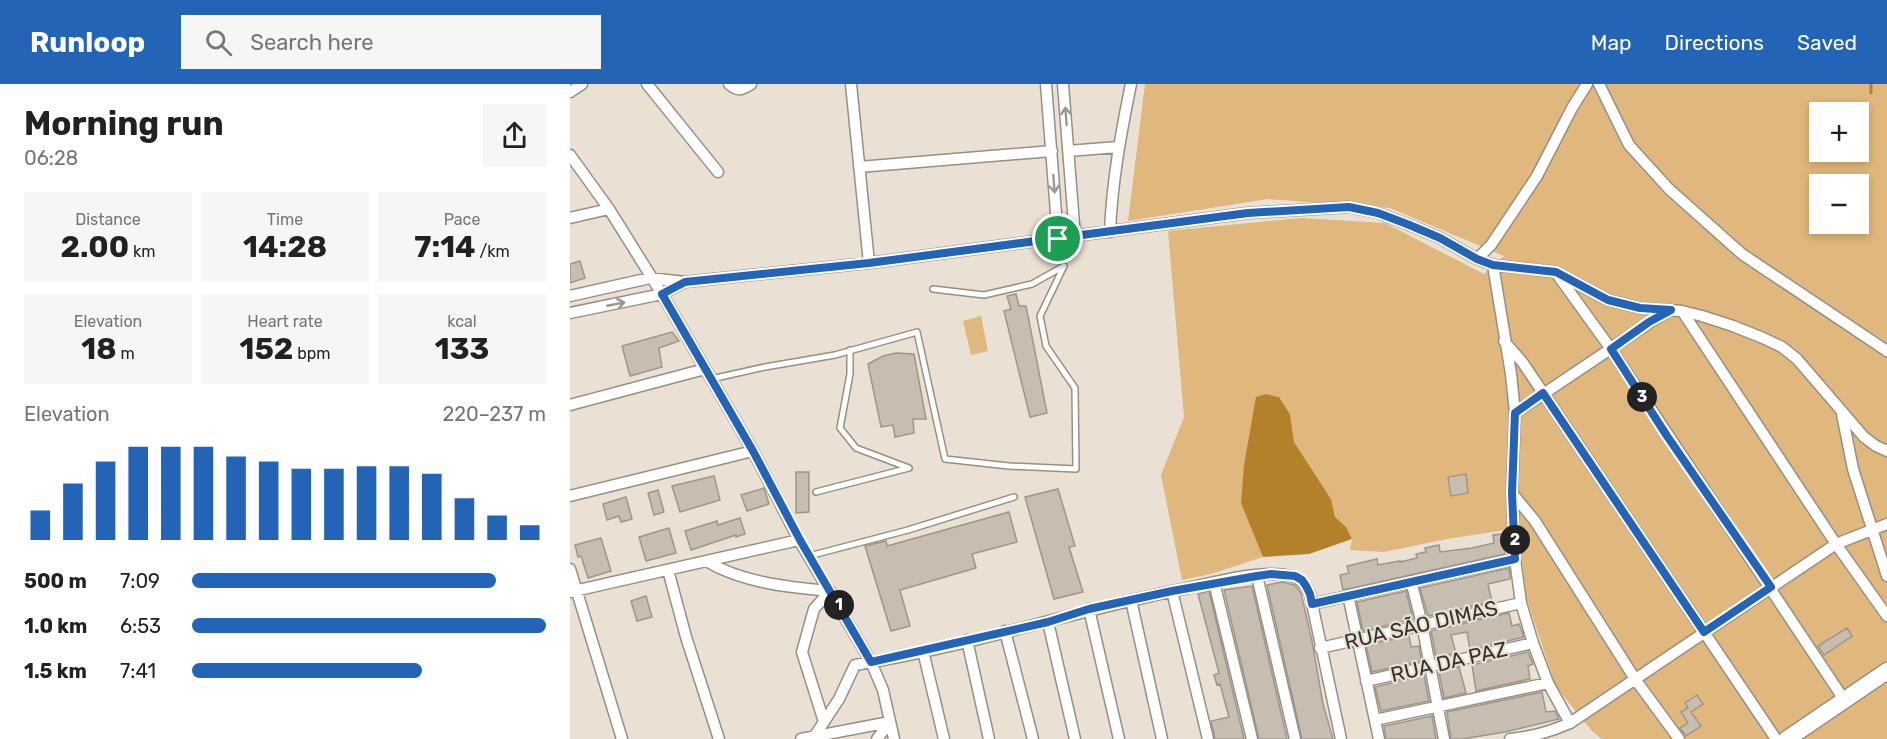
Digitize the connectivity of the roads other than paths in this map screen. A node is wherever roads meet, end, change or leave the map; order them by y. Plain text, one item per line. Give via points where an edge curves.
1 (582, 84) edge
2 (646, 84) edge
3 (729, 84) edge
4 (751, 84) edge
5 (851, 84) edge
6 (1046, 84) edge
7 (1063, 84) edge
8 (1131, 84) edge
9 (1587, 84) edge
10 (1599, 84) edge
11 (570, 92) edge
12 (1118, 147) junction
13 (1052, 151) junction
14 (1068, 151) junction
15 (570, 154) edge
16 (859, 167) junction
17 (718, 172) dead end
18 (609, 208) junction
19 (570, 218) edge
20 (1110, 232) junction
21 (1075, 237) junction
22 (1058, 239) junction
23 (1477, 259) junction
24 (869, 263) junction
25 (1493, 265) junction
26 (1556, 272) junction
27 (650, 278) junction
28 (685, 282) junction
29 (933, 289) dead end
30 (662, 294) junction
31 (570, 296) edge
32 (1677, 311) junction
33 (570, 313) edge
34 (1504, 341) junction
35 (1611, 349) junction
36 (850, 351) junction
37 (1887, 351) edge
38 (708, 374) junction
39 (1543, 393) junction
40 (570, 405) edge
41 (1515, 413) junction
42 (1842, 414) junction
43 (753, 451) junction
44 (1887, 451) edge
45 (816, 492) dead end
46 (1512, 493) junction
47 (570, 496) edge
48 (1014, 497) dead end
49 (1887, 524) edge
50 (1872, 529) junction
51 (800, 540) junction
52 (1836, 544) junction
53 (809, 556) junction
54 (1515, 559) junction
55 (706, 561) junction
56 (570, 569) edge
57 (668, 570) junction
58 (1257, 576) junction
59 (1887, 576) edge
60 (1411, 581) junction
61 (1214, 582) junction
62 (1771, 587) junction
63 (830, 591) junction
64 (1172, 591) junction
65 (574, 592) edge
66 (1348, 595) junction
67 (1131, 600) junction
68 (1521, 603) junction
69 (1312, 604) junction
70 (1089, 609) junction
71 (1887, 616) edge
72 (1048, 622) junction
73 (1422, 624) junction
74 (1005, 632) junction
75 (1704, 632) junction
76 (967, 640) junction
77 (1358, 640) junction
78 (1533, 643) junction
79 (1320, 648) junction
80 (923, 651) junction
81 (871, 662) junction
82 (1429, 666) junction
83 (1887, 671) edge
84 (1635, 679) junction
85 (1366, 681) junction
86 (1548, 683) junction
87 (1845, 701) junction
88 (1439, 706) junction
89 (1375, 720) junction
90 (824, 722) junction
91 (890, 722) junction
92 (1570, 723) junction
93 (814, 737) junction
94 (622, 739) edge
95 (718, 739) edge
96 (801, 739) edge
97 (877, 739) edge
98 (894, 739) edge
99 (944, 739) edge
100 (989, 739) edge
101 (1033, 739) edge
102 (1076, 739) edge
103 (1119, 739) edge
104 (1162, 739) edge
105 (1208, 739) edge
106 (1252, 739) edge
107 (1295, 739) edge
108 (1341, 739) edge
109 (1379, 739) edge
110 (1444, 739) edge
111 (1510, 739) edge
112 (1679, 739) edge
113 (1776, 739) edge
114 (1787, 739) edge

1 - 11 street
2 - 17 street
3 - 4 street via 736,90
5 - 16 street
6 - 13 street
14 -> 7 street
8 - 12 street
9 - 23 street via 1537,176 1491,245
10 - 37 street via 1629,145 1669,189 1742,254
12 - 14 street
12 - 20 street
13 - 16 street
13 -> 22 street
14 - 21 street
15 - 18 street
16 - 24 street
18 - 19 street
18 - 27 street
20 - 21 street
20 - 23 street via 1248,213 1349,207 1407,224
21 - 22 street
22 - 24 street
23 - 25 street
24 - 28 street
25 - 26 street
25 - 34 street
26 - 32 street via 1608,300
26 - 35 street
27 - 28 street
27 - 30 street
27 - 31 street
28 - 30 street
29 - 36 lane via 984,295 1032,284 1064,266 1040,316 1046,346 1075,388 1076,469 945,459 917,332
33 -> 30 street
30 - 38 street
32 - 35 street via 1649,322
32 - 42 street via 1733,326 1782,347 1797,358
32 - 52 street
34 - 39 street
34 - 41 street
35 - 39 street
35 - 62 street
36 - 38 lane
36 - 45 lane via 840,428 856,448 909,468
38 - 40 street
38 - 43 street
39 - 41 street
39 - 75 street
41 - 46 street
42 - 44 street via 1864,437
42 - 50 street via 1853,469
43 - 47 street
43 - 51 street
46 - 54 street
46 - 84 street via 1535,521
48 - 53 lane
49 - 50 street
50 - 52 street
50 - 59 street
51 - 53 street
51 - 55 street
52 - 62 street
52 - 71 street
53 - 63 street
54 - 60 street
54 - 68 street
55 - 57 street
55 - 63 street via 758,580
56 - 65 street
57 - 65 street
57 - 95 street
58 - 61 street
58 - 69 street via 1295,576 1306,586
58 - 107 street
60 - 66 street
60 - 73 street
61 - 64 street
61 - 106 street
62 - 75 street
62 - 87 street
63 - 81 street
63 - 90 street via 814,609 802,652
64 - 67 street
64 - 105 street
65 - 94 street
66 - 69 street
66 - 77 street
67 - 70 street
67 - 104 street
68 - 73 street, RUA SÃO DIMAS
68 - 78 street
69 - 79 street
70 - 72 street
70 - 103 street
72 - 74 street
72 - 102 street
73 - 77 street, RUA SÃO DIMAS
73 - 82 street
74 - 76 street
74 - 101 street
75 - 84 street
75 - 113 street
76 - 80 street
76 - 100 street
77 - 79 street, RUA SÃO DIMAS
77 - 85 street
78 - 82 street, RUA DA PAZ
78 - 86 street
79 - 108 street
80 - 81 street
80 - 99 street
81 - 90 street via 855,665
81 - 91 street
82 - 85 street, RUA DA PAZ
82 - 88 street
83 - 87 street
84 - 92 street
84 - 112 street
85 - 89 street
86 - 88 street
86 - 92 street
87 - 114 street
88 - 89 street
88 - 110 street
89 - 109 street
90 - 93 street
91 - 93 street
91 - 97 street
91 - 98 street
92 - 111 street via 1532,737
93 - 96 street

